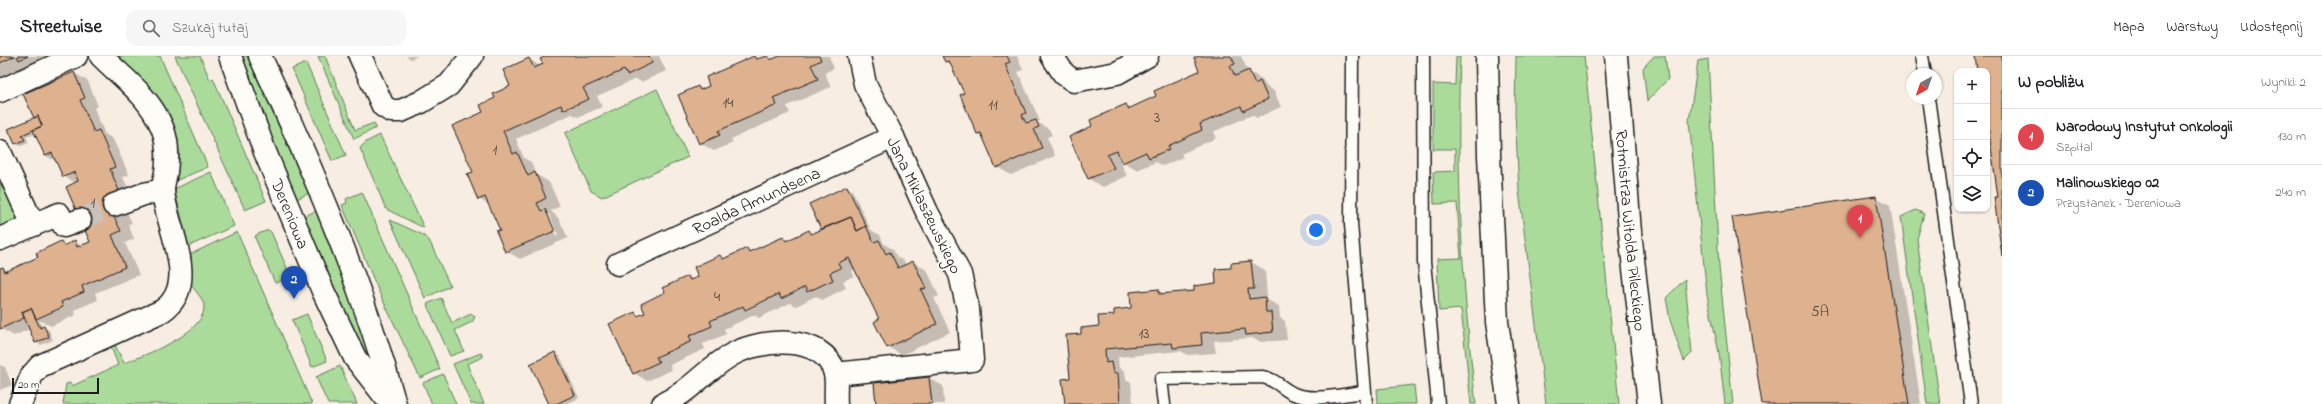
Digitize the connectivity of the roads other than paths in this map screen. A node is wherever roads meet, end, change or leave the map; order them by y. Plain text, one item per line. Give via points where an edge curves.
1 (76, 56) edge
2 (101, 56) edge
3 (230, 56) edge
4 (260, 56) edge
5 (360, 56) edge
6 (472, 56) edge
7 (859, 56) edge
8 (1052, 56) edge
9 (1147, 56) edge
10 (1352, 56) edge
11 (1423, 56) edge
12 (1487, 56) edge
13 (1616, 56) edge
14 (1922, 56) edge
15 (1924, 68) edge
16 (0, 91) edge
17 (1929, 104) edge
18 (893, 137) junction
19 (0, 152) edge
20 (163, 190) junction
21 (114, 205) tunnel mouth
22 (80, 220) tunnel mouth
23 (33, 225) junction
24 (0, 239) edge
25 (618, 264) dead end
26 (835, 374) junction
27 (1365, 398) edge
28 (20, 404) edge
29 (391, 404) edge
30 (395, 404) edge
31 (663, 404) edge
32 (836, 404) edge
33 (1164, 404) edge
34 (1438, 404) edge
35 (1509, 404) edge
36 (1649, 404) edge
37 (1971, 404) edge

1 - 16 street
2 - 20 street via 137,88 150,104 162,127 167,144
3 - 29 street, Dereniowa via 265,152 323,291 355,358
4 - 30 street, Dereniowa via 348,261 378,344
5 - 6 street via 383,106 391,111 401,111 449,85
7 - 18 street, Jana Miklaszewskiego via 865,84
8 - 9 street via 1064,74 1074,81 1117,73
10 - 27 lane via 1351,224
11 - 34 lane via 1424,262
12 - 35 street via 1497,322
13 - 36 street, Rotmistrza Witolda Pileckiego via 1630,232
14 - 15 lane
17 - 37 lane
18 - 25 street, Roalda Amundsena
18 - 26 street, Jana Miklaszewskiego via 927,212 960,274 968,309 972,360
19 - 23 street
20 - 21 street
20 - 28 street via 180,255 180,276 176,295 169,306 40,366 32,375
22 - 23 street via 64,226 58,214
23 - 24 street
26 - 31 street via 828,360 804,345 785,342 765,343 732,355 682,394
26 - 32 street
27 - 33 lane via 1294,394 1274,380 1262,377 1161,379

